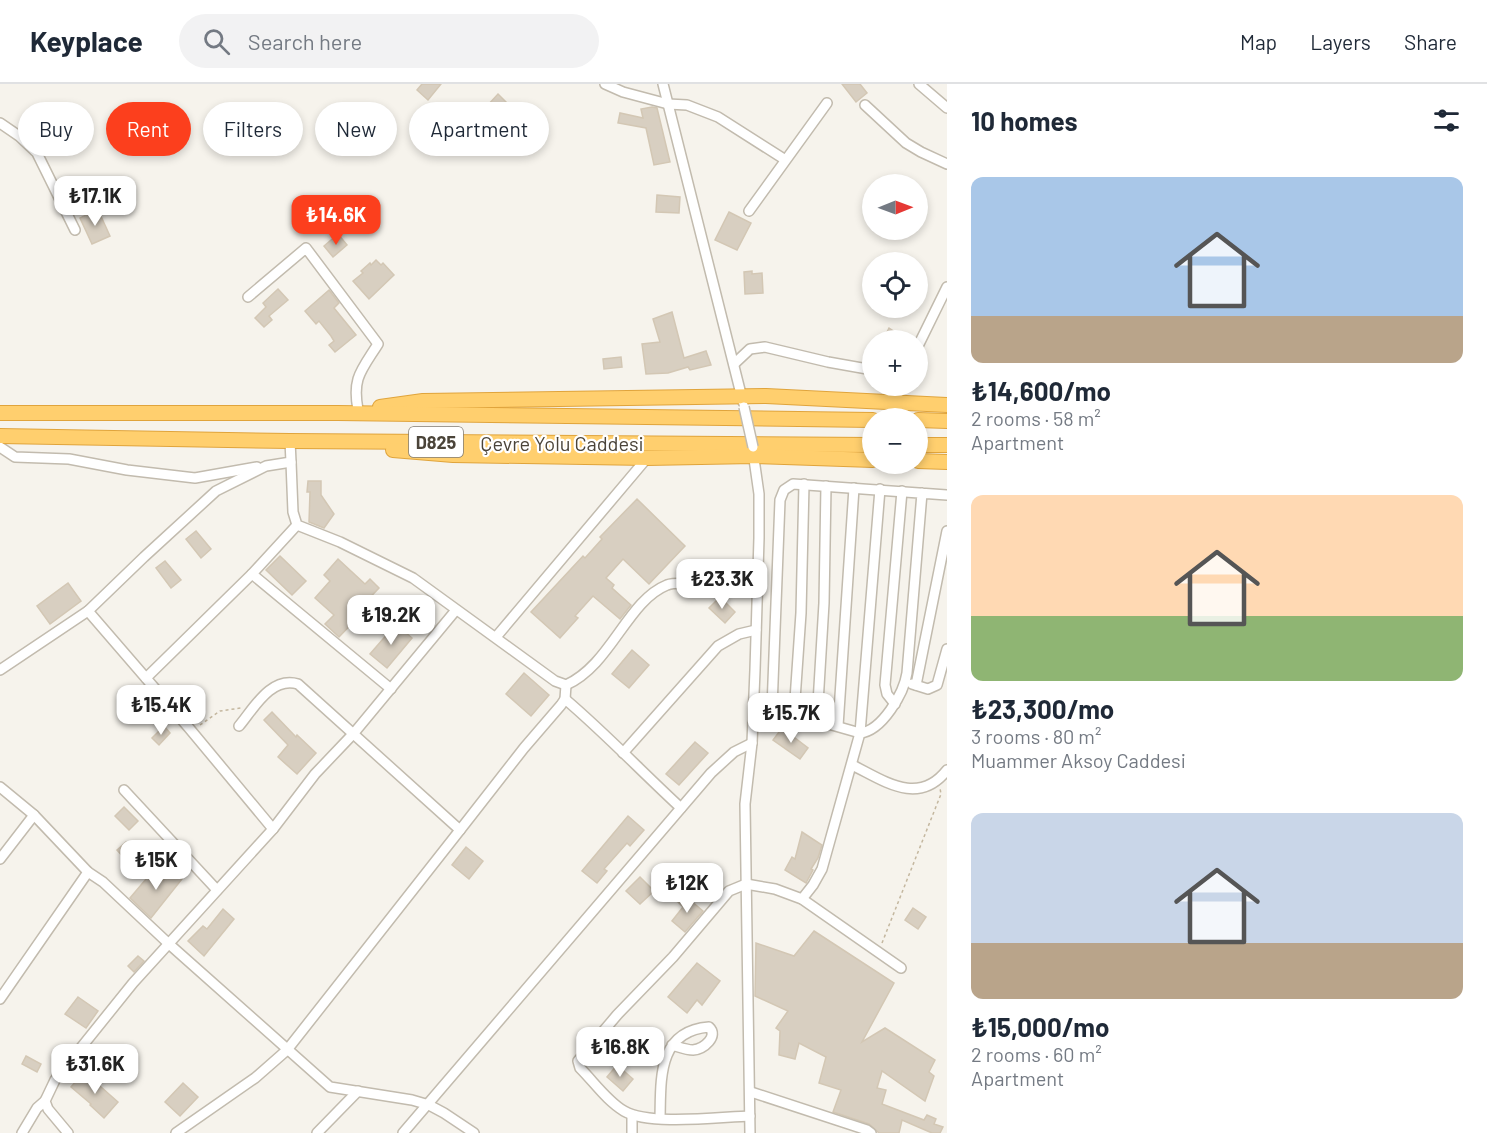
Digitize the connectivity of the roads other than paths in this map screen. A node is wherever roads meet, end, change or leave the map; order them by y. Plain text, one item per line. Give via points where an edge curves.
1 (605, 84) edge
2 (663, 84) edge
3 (919, 84) edge
4 (827, 103) dead end
5 (668, 104) junction
6 (865, 105) dead end
7 (947, 108) edge
8 (0, 123) edge
9 (784, 159) junction
10 (947, 164) edge
11 (748, 212) dead end
12 (75, 230) dead end
13 (947, 287) edge
14 (248, 297) dead end
15 (926, 330) edge
16 (734, 364) junction
17 (862, 368) edge
18 (743, 402) junction
19 (947, 405) edge
20 (358, 410) junction
21 (0, 413) edge
22 (338, 413) junction
23 (862, 420) edge
24 (928, 420) edge
25 (947, 421) edge
26 (0, 436) edge
27 (290, 441) junction
28 (862, 445) edge
29 (928, 445) edge
30 (947, 445) edge
31 (0, 447) edge
32 (753, 452) junction
33 (647, 458) junction
34 (862, 459) edge
35 (928, 461) edge
36 (291, 462) junction
37 (947, 462) edge
38 (266, 466) junction
39 (804, 484) junction
40 (826, 486) junction
41 (854, 488) junction
42 (880, 489) junction
43 (902, 491) junction
44 (922, 493) junction
45 (947, 495) edge
46 (297, 525) junction
47 (947, 531) edge
48 (758, 572) junction
49 (252, 574) junction
50 (456, 610) junction
51 (88, 611) junction
52 (756, 630) junction
53 (496, 637) junction
54 (947, 650) edge
55 (0, 670) edge
56 (146, 678) junction
57 (906, 682) junction
58 (566, 685) junction
59 (916, 685) junction
60 (391, 689) junction
61 (565, 699) junction
62 (895, 704) junction
63 (794, 714) junction
64 (817, 720) junction
65 (239, 726) dead end
66 (838, 726) junction
67 (860, 733) junction
68 (354, 734) junction
69 (752, 743) junction
70 (623, 753) junction
71 (852, 765) junction
72 (947, 770) edge
73 (0, 787) edge
74 (124, 790) dead end
75 (681, 808) junction
76 (34, 816) junction
77 (273, 829) junction
78 (460, 830) junction
79 (0, 859) edge
80 (88, 872) junction
81 (746, 884) junction
82 (217, 890) junction
83 (802, 899) junction
84 (169, 945) junction
85 (901, 968) dead end
86 (0, 999) edge
87 (672, 1045) dead end
88 (287, 1050) junction
89 (358, 1091) junction
90 (751, 1092) junction
91 (45, 1101) junction
92 (429, 1106) junction
93 (632, 1114) junction
94 (750, 1116) junction
95 (660, 1118) junction
96 (22, 1133) edge
97 (68, 1133) edge
98 (176, 1133) edge
99 (317, 1133) edge
100 (403, 1133) edge
101 (474, 1133) edge
102 (632, 1133) edge
103 (750, 1133) edge
104 (871, 1133) edge

1 - 5 street
2 - 5 street
3 - 7 street
4 - 9 street
5 - 9 street via 687,105 718,117
5 - 16 street
6 - 10 street via 906,143
8 - 12 street via 37,153
9 - 11 street
13 - 15 street
14 - 20 street via 306,248 378,344 358,376
16 - 17 street via 750,348 765,347
16 - 18 street
18 - 19 highway via 777,397
18 - 20 highway via 423,401
18 - 32 street, bridge
20 - 22 highway
21 - 22 highway, Çevre Yolu Caddesi / D825
22 - 23 highway, Çevre Yolu Caddesi / D825
24 - 25 highway
26 - 27 highway, Çevre Yolu Caddesi / D825
27 - 28 highway, Çevre Yolu Caddesi / D825
27 - 33 highway via 453,455
27 - 36 street
29 - 30 highway
31 - 38 street via 15,457 69,459 195,478
32 - 33 highway
32 - 34 highway
32 - 48 street via 759,494
33 - 53 street
35 - 37 highway
36 - 38 street
36 - 46 street
38 - 51 street via 216,491
39 - 40 street
39 - 63 street
39 - 63 street via 789,485 780,500 772,708
40 - 41 street
40 - 64 street
41 - 42 street
41 - 66 street
42 - 43 street
42 - 67 street
43 - 44 street
43 - 62 street via 885,685 886,694
44 - 45 street
44 - 57 street
46 - 49 street
46 - 50 street via 413,578
47 - 59 street
48 - 52 street
48 - 58 street via 711,584 668,585 646,599 596,663 578,680
49 - 56 street
49 - 60 street
50 - 53 street
50 - 60 street
51 - 55 street
51 - 56 street
52 - 69 street
52 - 70 street via 718,646
53 - 58 street
54 - 59 street via 937,685 928,689
56 - 77 street
57 - 59 street
57 - 62 street
58 - 61 street
60 - 68 street
61 - 70 street
61 - 78 street
62 - 67 street via 871,730
63 - 64 street
64 - 66 street
65 - 68 street via 267,692 290,681
66 - 67 street
67 - 71 street
68 - 77 street via 315,774
68 - 78 street
69 - 75 street via 734,752 711,773
69 - 81 street via 745,804
70 - 75 street
71 - 72 street via 897,788 924,786
71 - 83 street via 822,869
73 - 76 street
74 - 82 street
75 - 92 street
76 - 79 street
76 - 80 street
77 - 82 street
78 - 88 street
80 - 84 street
80 - 86 street
81 - 83 street
81 - 90 street
81 - 93 street via 729,891 578,1061 580,1068 616,1104
82 - 84 street
83 - 85 street
84 - 88 street
84 - 91 street via 133,982 55,1080
87 - 95 street via 663,1062
88 - 89 street via 330,1087
88 - 98 street via 255,1078
89 - 92 street
89 - 99 street
90 - 94 street
90 - 104 street
91 - 96 street
91 - 97 street
92 - 100 street
92 - 101 street
93 - 95 street
93 - 102 street
94 - 95 street
94 - 103 street

